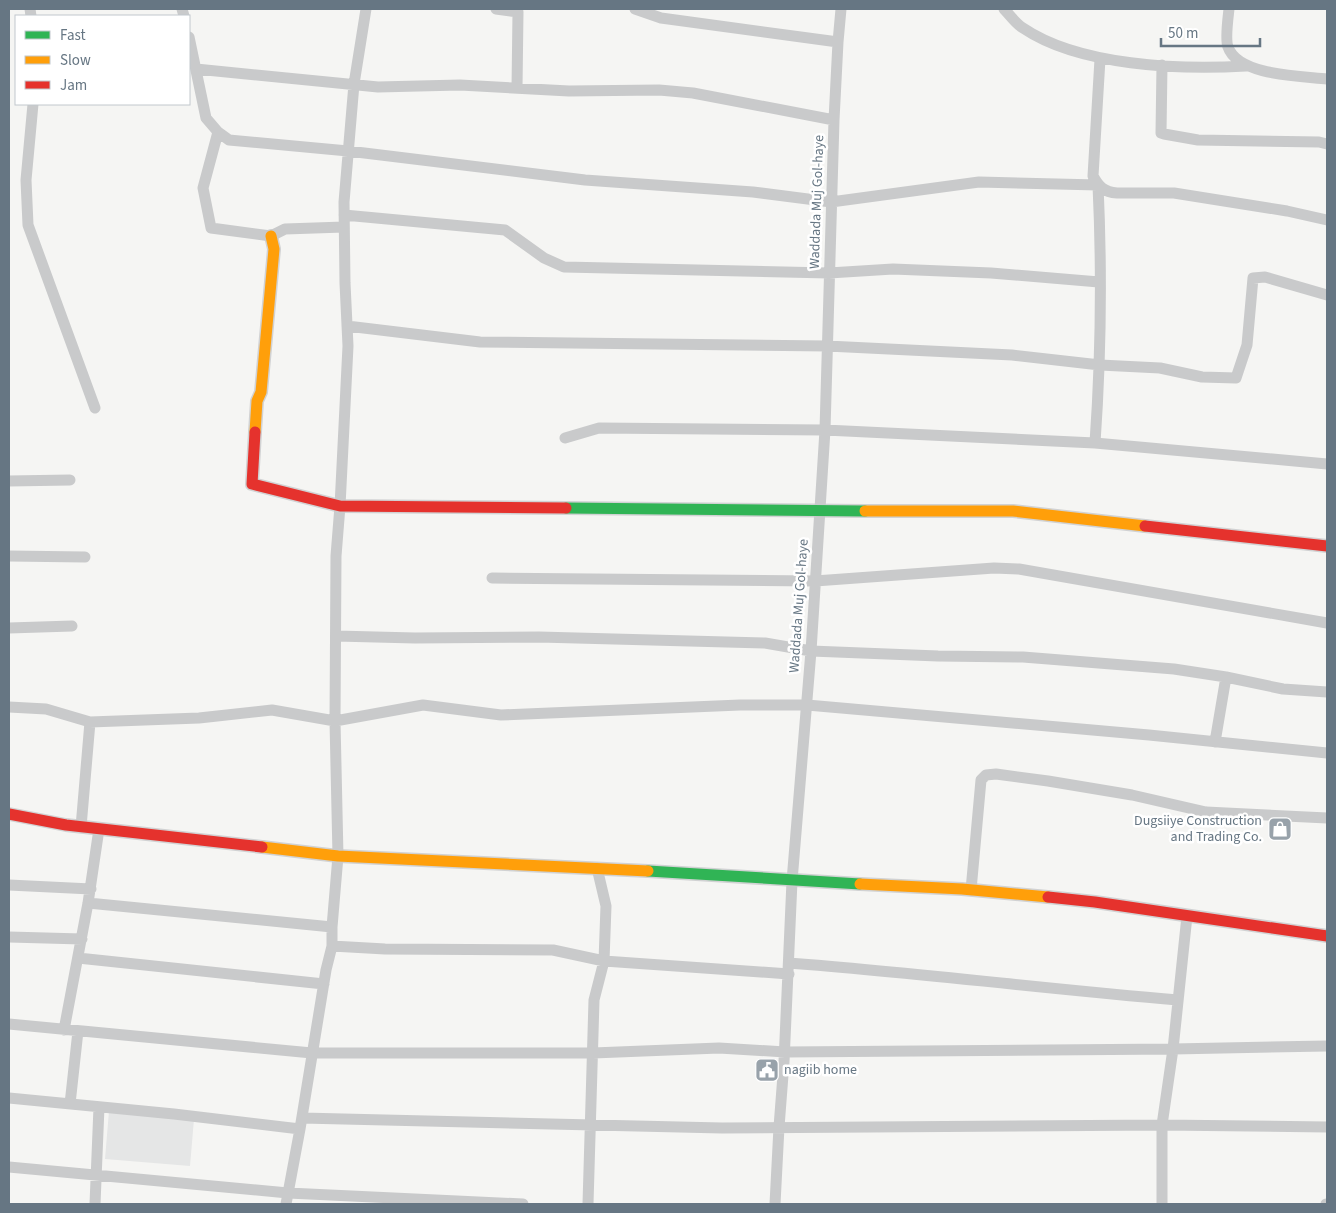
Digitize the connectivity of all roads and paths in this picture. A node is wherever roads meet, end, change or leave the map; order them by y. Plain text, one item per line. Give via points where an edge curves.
1 (366, 9) edge
2 (496, 9) edge
3 (635, 9) edge
4 (842, 9) edge
5 (1004, 9) edge
6 (1229, 9) edge
7 (190, 42) edge
8 (838, 42) junction
9 (1100, 58) junction
10 (1162, 65) junction
11 (1246, 66) junction
12 (196, 69) junction
13 (1327, 79) edge
14 (354, 84) junction
15 (516, 88) junction
16 (32, 105) edge
17 (834, 120) junction
18 (218, 132) junction
19 (1327, 144) edge
20 (348, 151) junction
21 (1098, 185) junction
22 (831, 202) junction
23 (1327, 220) edge
24 (344, 221) junction
25 (271, 236) junction
26 (829, 273) junction
27 (1099, 282) junction
28 (1327, 295) edge
29 (347, 326) junction
30 (827, 346) junction
31 (1100, 365) junction
32 (95, 408) dead end
33 (825, 430) junction
34 (565, 438) dead end
35 (1095, 443) junction
36 (1327, 464) edge
37 (70, 480) dead end
38 (9, 482) edge
39 (340, 506) junction
40 (819, 511) junction
41 (1327, 546) edge
42 (9, 556) edge
43 (85, 557) dead end
44 (492, 578) dead end
45 (815, 581) junction
46 (1327, 623) edge
47 (72, 626) dead end
48 (9, 628) edge
49 (336, 636) junction
50 (812, 651) junction
51 (1226, 677) junction
52 (1327, 692) edge
53 (807, 705) junction
54 (9, 707) edge
55 (335, 721) junction
56 (90, 722) junction
57 (1216, 742) junction
58 (1327, 753) edge
59 (9, 814) edge
60 (1327, 818) edge
61 (81, 827) junction
62 (99, 829) junction
63 (338, 856) junction
64 (597, 868) junction
65 (792, 881) junction
66 (9, 884) edge
67 (90, 890) junction
68 (971, 890) junction
69 (88, 903) junction
70 (1187, 916) junction
71 (332, 927) junction
72 (1327, 936) edge
73 (9, 937) edge
74 (82, 939) junction
75 (332, 946) junction
76 (78, 958) junction
77 (604, 961) junction
78 (789, 968) junction
79 (324, 984) junction
80 (1178, 1000) junction
81 (9, 1024) edge
82 (64, 1030) junction
83 (78, 1031) junction
84 (1327, 1046) edge
85 (1173, 1050) junction
86 (785, 1052) junction
87 (312, 1053) junction
88 (593, 1053) junction
89 (9, 1098) edge
90 (70, 1104) junction
91 (99, 1107) junction
92 (301, 1123) junction
93 (1162, 1125) junction
94 (591, 1126) junction
95 (779, 1127) junction
96 (1327, 1127) edge
97 (9, 1167) edge
98 (95, 1174) junction
99 (287, 1199) edge
100 (95, 1204) edge
101 (523, 1204) edge
102 (588, 1204) edge
103 (775, 1204) edge
104 (1162, 1204) edge

1 - 14 street
2 - 15 street via 518,12
3 - 8 street via 661,18
4 - 8 street, Waddada Muj Gol-haye
5 - 9 street via 1021,27 1047,42
6 - 11 street via 1228,46
7 - 12 street
8 - 17 street, Waddada Muj Gol-haye
9 - 10 street
9 - 21 street via 1092,176
10 - 11 street
10 - 19 street via 1161,133 1198,140
11 - 13 street via 1271,73
12 - 14 street
12 - 18 street via 206,118
14 - 15 street
14 - 20 street
15 - 17 street via 693,93
16 - 32 street via 26,180 28,225
17 - 22 street, Waddada Muj Gol-haye
18 - 20 street via 229,140
18 - 25 street via 203,188 211,228
20 - 22 street via 585,180 753,192
20 - 24 street
21 - 22 street via 979,182
21 - 23 street via 1109,192 1174,193
21 - 27 street
22 - 26 street, Waddada Muj Gol-haye
24 - 25 street via 285,229
24 - 26 street via 505,230 544,258 564,267
24 - 29 street
25 - 39 main road via 274,249 261,392 257,401 252,484
26 - 27 street via 893,269
26 - 30 street, Waddada Muj Gol-haye
27 - 31 street
28 - 31 street via 1265,277 1253,278 1247,346 1236,378 1202,377 1160,368
29 - 30 street via 480,342
29 - 39 street
30 - 31 street via 1012,355
30 - 33 street, Waddada Muj Gol-haye
31 - 35 street
33 - 34 street via 599,428
33 - 35 street
33 - 40 street, Waddada Muj Gol-haye
35 - 36 street
37 - 38 street
39 - 40 main road
39 - 49 street
40 - 41 main road via 1013,511
40 - 45 street, Waddada Muj Gol-haye
42 - 43 street
44 - 45 street
45 - 46 street via 994,568 1020,569
45 - 50 street, Waddada Muj Gol-haye
47 - 48 street
49 - 50 street via 765,643
49 - 55 street
50 - 51 street via 1092,661
50 - 53 street, Waddada Muj Gol-haye
51 - 52 street via 1283,689
51 - 57 street
53 - 55 street via 501,715 422,705
53 - 57 street
53 - 65 street, Waddada Muj Gol-haye
54 - 56 street via 46,709
55 - 56 street via 272,710 198,718
55 - 63 street
56 - 61 street
57 - 58 street
59 - 61 main road
60 - 68 street via 1206,812 1132,795 986,775 981,780
61 - 62 main road
62 - 63 main road
62 - 67 street
63 - 64 main road
63 - 71 street
64 - 65 main road
64 - 77 street via 606,906
65 - 68 main road
65 - 78 street, Waddada Muj Gol-haye
66 - 67 street
67 - 69 street
68 - 70 main road via 1095,902
69 - 71 street
69 - 74 street
70 - 72 main road
70 - 80 street
71 - 75 street
73 - 74 street
74 - 76 street
75 - 77 street via 385,950 553,950
75 - 79 street
76 - 79 street
76 - 82 street
77 - 78 street
77 - 88 street via 594,1000
78 - 80 street via 879,970
78 - 86 street, Waddada Muj Gol-haye
79 - 87 street
80 - 85 street
81 - 82 street
82 - 83 street
83 - 87 street
83 - 90 street
84 - 85 street
85 - 86 street
85 - 93 street
86 - 88 street via 719,1048
86 - 95 street, Waddada Muj Gol-haye
87 - 88 street
87 - 92 street
88 - 94 street
89 - 90 street
90 - 91 street
91 - 92 street
91 - 98 street
92 - 94 street
92 - 99 street
93 - 95 street
93 - 96 street
93 - 104 street
94 - 95 street
94 - 102 street
95 - 103 street, Waddada Muj Gol-haye
97 - 98 street
98 - 99 street
98 - 100 street
99 - 101 street

